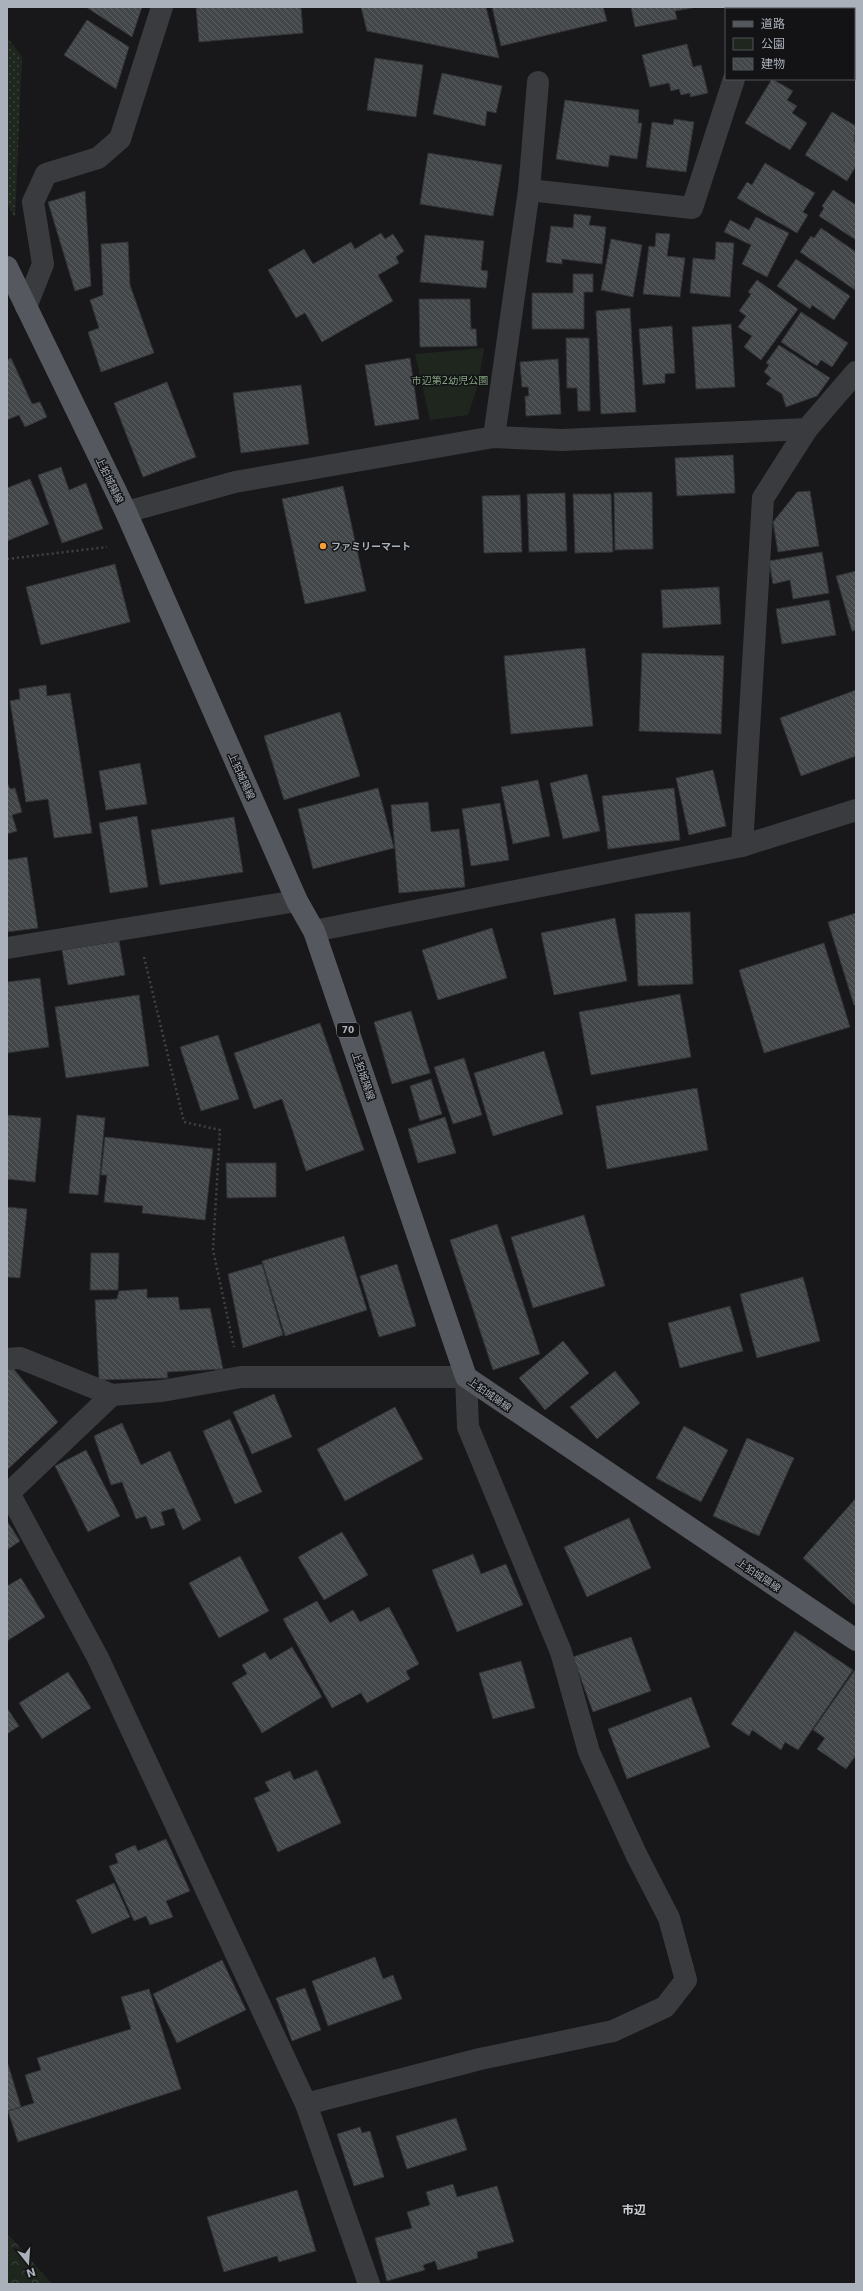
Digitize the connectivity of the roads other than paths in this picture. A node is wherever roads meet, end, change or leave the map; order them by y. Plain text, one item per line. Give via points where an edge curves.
1 (162, 7) edge
2 (734, 80) edge
3 (538, 82) dead end
4 (529, 190) junction
5 (7, 267) edge
6 (26, 307) junction
7 (856, 372) edge
8 (807, 429) junction
9 (494, 437) junction
10 (126, 512) junction
11 (856, 810) edge
12 (742, 846) junction
13 (297, 901) junction
14 (314, 931) junction
15 (7, 948) edge
16 (7, 1359) edge
17 (466, 1377) junction
18 (112, 1395) junction
19 (8, 1493) edge
20 (856, 1640) edge
21 (306, 2104) junction
22 (369, 2284) edge

1 - 6 street via 120,139 98,158 46,174 33,202 43,264
2 - 4 street via 692,208
3 - 4 street
4 - 9 street
5 - 6 main road, 上狛城陽線 / 70
6 - 10 main road, 上狛城陽線 / 70
7 - 8 street
8 - 9 street via 562,440
8 - 12 street via 763,498
9 - 10 street via 235,482
10 - 13 main road, 上狛城陽線 / 70
11 - 12 street
12 - 14 street
13 - 14 main road, 上狛城陽線 / 70
13 - 15 street
14 - 17 main road, 上狛城陽線 / 70
16 - 18 street via 20,1358
17 - 18 street via 241,1377 162,1392
17 - 20 main road, 上狛城陽線
17 - 21 street via 468,1427 561,1652 589,1752 637,1856 670,1918 686,1980 665,2007 613,2031 480,2059
18 - 19 street
19 - 21 street via 98,1658
21 - 22 street

